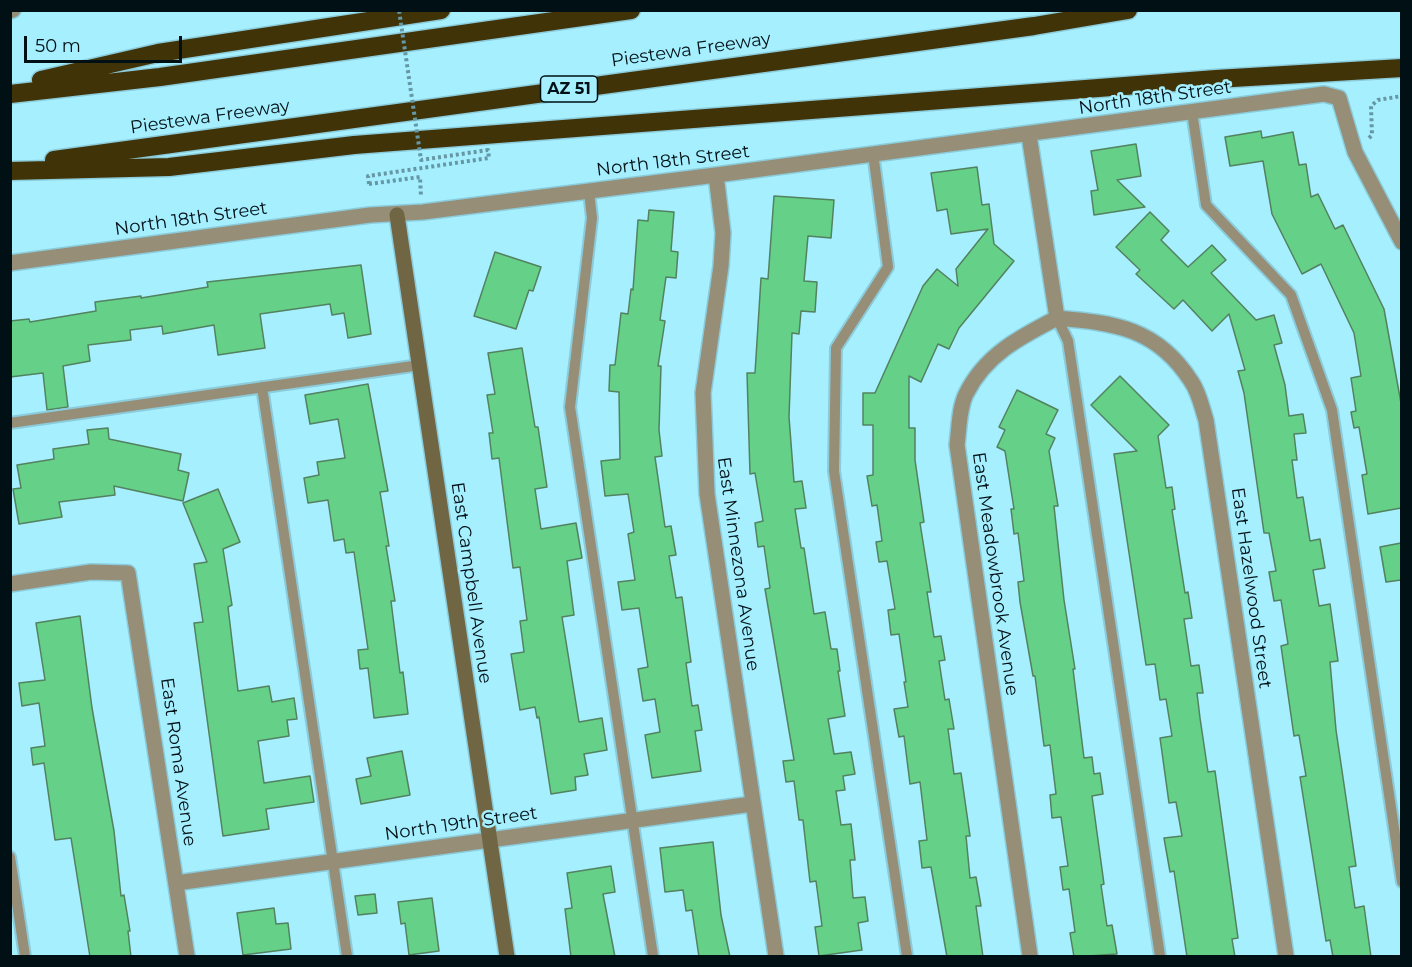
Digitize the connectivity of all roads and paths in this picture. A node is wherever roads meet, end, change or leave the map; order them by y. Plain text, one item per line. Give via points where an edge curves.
1 (43, 10) edge
2 (54, 10) edge
3 (399, 10) edge
4 (441, 10) edge
5 (631, 10) edge
6 (1128, 10) edge
7 (1401, 68) edge
8 (10, 87) edge
9 (10, 94) edge
10 (1401, 96) edge
11 (1192, 112) junction
12 (1029, 135) junction
13 (1368, 138) dead end
14 (873, 153) junction
15 (10, 165) edge
16 (10, 171) edge
17 (716, 176) junction
18 (589, 192) junction
19 (423, 213) junction
20 (397, 215) junction
21 (1401, 242) edge
22 (10, 262) edge
23 (1058, 318) junction
24 (420, 365) junction
25 (262, 387) junction
26 (10, 423) edge
27 (10, 584) edge
28 (752, 804) junction
29 (632, 821) junction
30 (489, 840) junction
31 (10, 857) edge
32 (333, 862) junction
33 (1401, 882) edge
34 (176, 883) junction
35 (25, 957) edge
36 (187, 957) edge
37 (347, 957) edge
38 (507, 957) edge
39 (653, 957) edge
40 (776, 957) edge
41 (907, 957) edge
42 (1030, 957) edge
43 (1160, 957) edge
44 (1286, 957) edge

1 - 2 path
3 - 19 path, bridge via 421,160 488,150 489,158 368,176 369,184 420,177
4 - 8 highway via 158,53
5 - 9 highway
6 - 15 highway, Piestewa Freeway / AZ 51
7 - 16 highway via 354,145 170,167
10 - 13 path via 1378,100 1371,106 1372,135
11 - 12 street, North 18th Street
11 - 21 street, North 18th Street via 1324,94 1340,98 1355,152
11 - 33 lane via 1206,206 1291,295 1332,410
12 - 14 street, North 18th Street
12 - 23 street
14 - 17 street, North 18th Street
14 - 41 lane via 888,267 836,348 834,471
17 - 18 street, North 18th Street
17 - 28 street, East Minnezona Avenue via 723,233 722,266 703,393 703,447
18 - 19 street, North 18th Street
18 - 29 lane via 592,218 570,407
19 - 20 street, North 18th Street
20 - 22 street, North 18th Street via 370,215
20 - 24 street, East Campbell Avenue
23 - 42 street, East Meadowbrook Avenue via 991,357 965,396 957,445
23 - 43 lane via 1068,341
23 - 44 street, East Hazelwood Street via 1110,323 1144,336 1168,353 1192,382 1206,420
24 - 25 lane
24 - 30 street, East Campbell Avenue
25 - 26 lane
25 - 32 lane
27 - 34 street, East Roma Avenue via 91,572 128,573
28 - 29 street, North 19th Street
28 - 40 street, East Minnezona Avenue
29 - 30 street, North 19th Street
29 - 39 lane
30 - 32 street, North 19th Street
30 - 38 street, East Campbell Avenue
31 - 35 lane
32 - 34 street, North 19th Street
32 - 37 lane
34 - 36 street, East Roma Avenue

